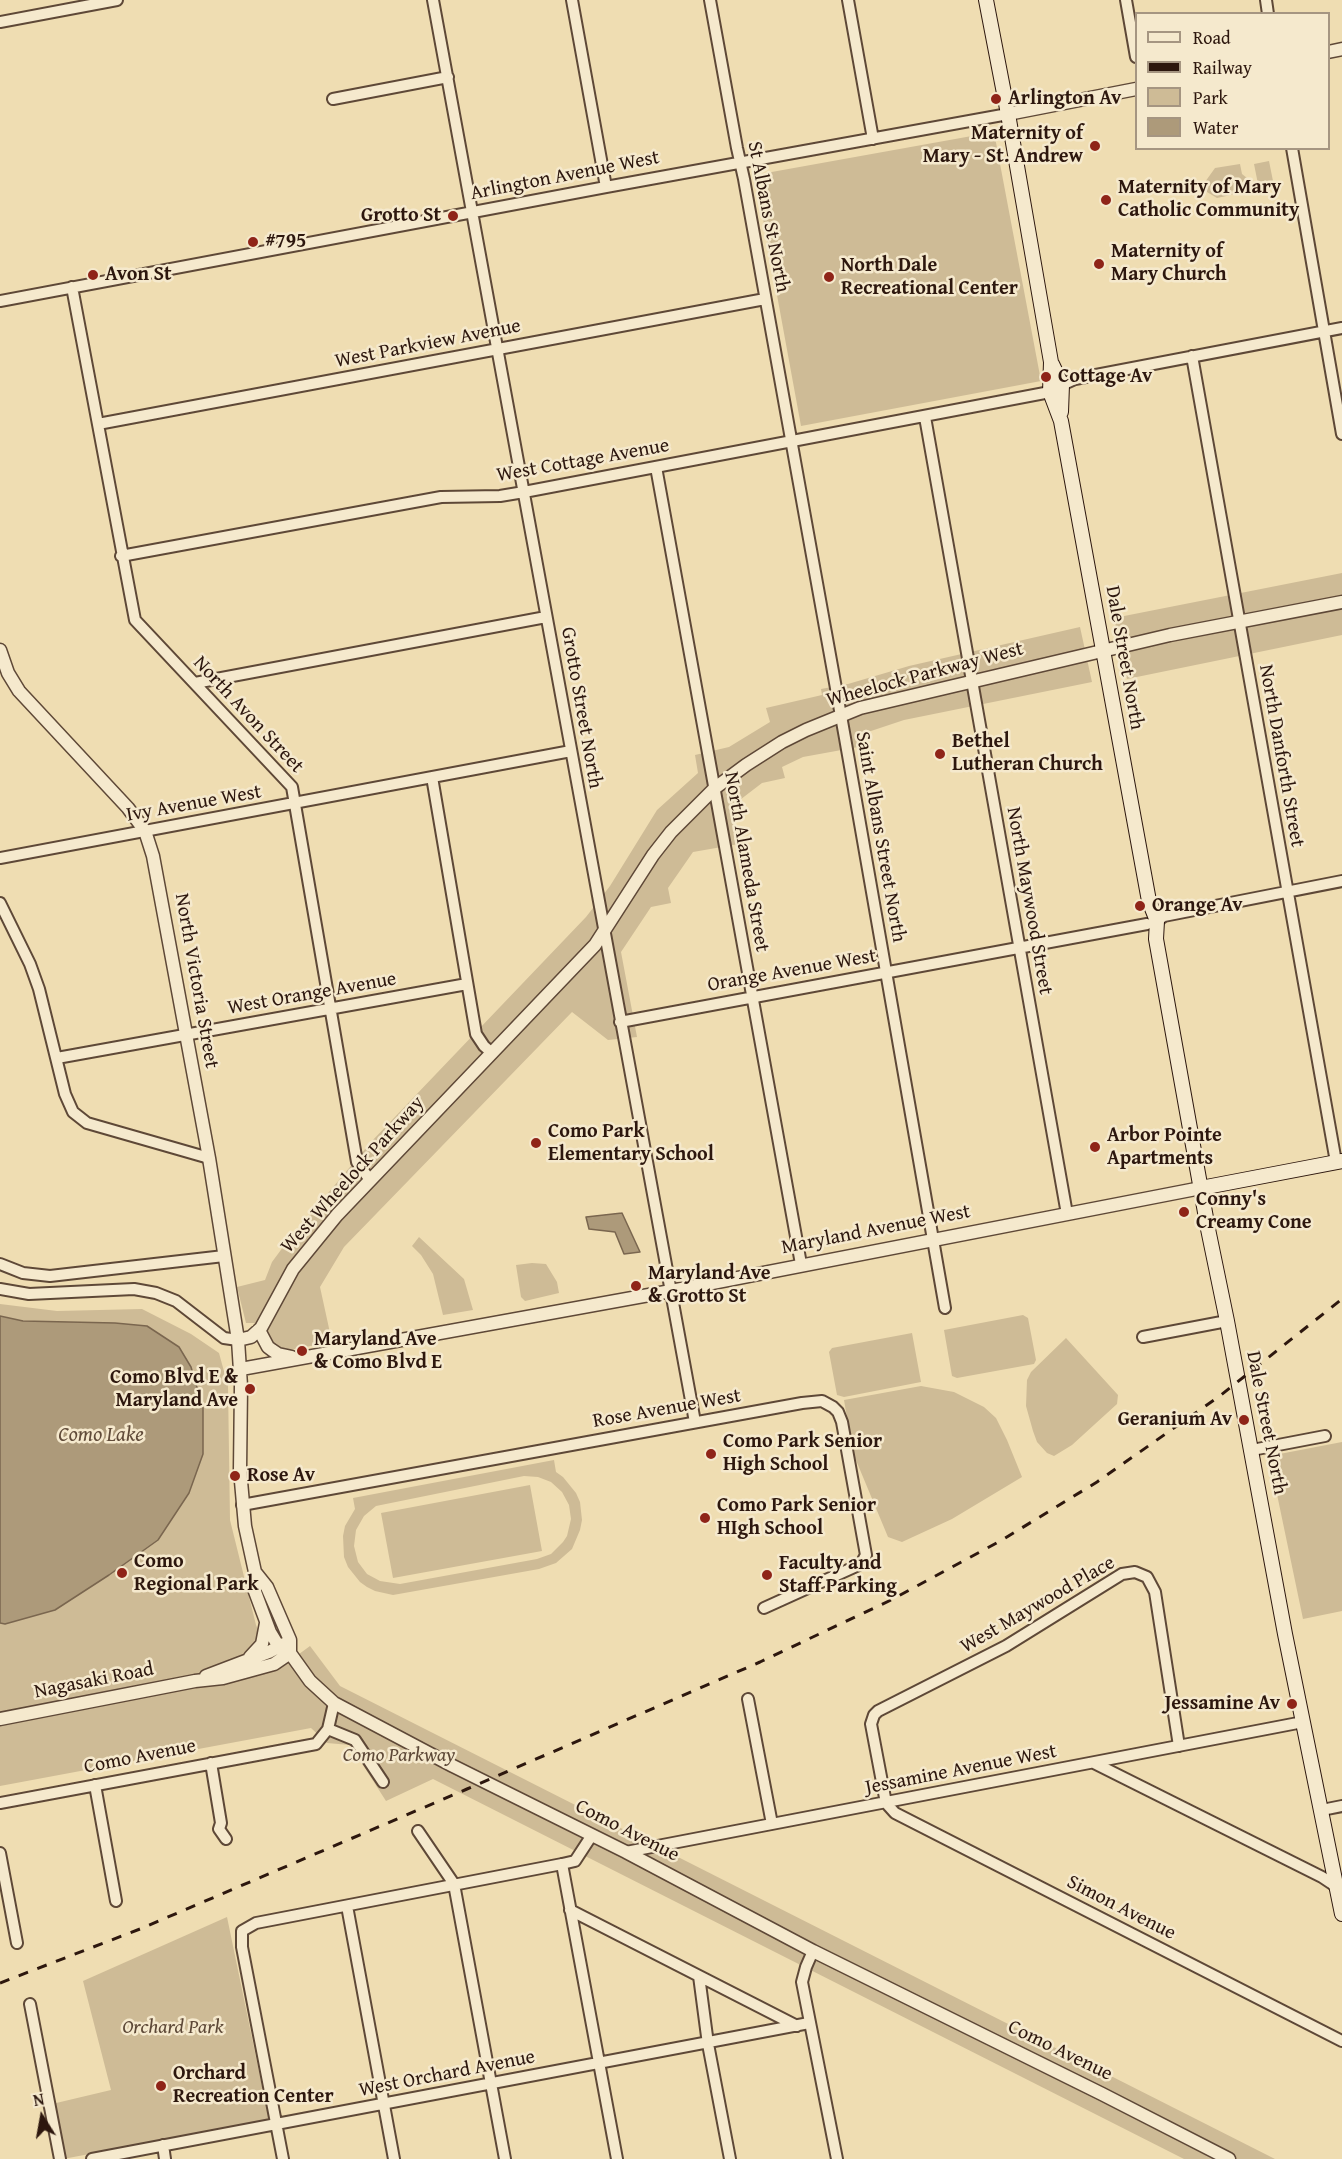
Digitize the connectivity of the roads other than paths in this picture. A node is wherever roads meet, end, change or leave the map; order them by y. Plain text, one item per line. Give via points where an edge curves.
1 (117, 0) edge
2 (433, 0) edge
3 (572, 0) edge
4 (710, 0) edge
5 (848, 0) edge
6 (986, 0) edge
7 (1126, 0) edge
8 (0, 22) edge
9 (1135, 47) edge
10 (448, 77) junction
11 (1135, 89) edge
12 (333, 99) dead end
13 (1008, 114) junction
14 (873, 139) junction
15 (1292, 150) edge
16 (740, 164) junction
17 (606, 187) junction
18 (472, 213) junction
19 (72, 287) junction
20 (765, 299) junction
21 (0, 301) edge
22 (1342, 328) edge
23 (1324, 332) junction
24 (496, 349) junction
25 (1192, 356) junction
26 (1056, 388) junction
27 (925, 417) junction
28 (98, 424) junction
29 (1342, 434) edge
30 (792, 441) junction
31 (656, 467) junction
32 (524, 492) junction
33 (121, 556) junction
34 (1342, 602) edge
35 (546, 617) junction
36 (1239, 622) junction
37 (0, 650) edge
38 (1103, 650) junction
39 (4, 673) edge
40 (971, 681) junction
41 (195, 683) junction
42 (841, 714) junction
43 (571, 751) junction
44 (432, 777) junction
45 (715, 788) junction
46 (295, 803) junction
47 (145, 831) junction
48 (0, 858) edge
49 (1342, 881) edge
50 (1287, 892) junction
51 (0, 903) edge
52 (1152, 922) junction
53 (604, 932) junction
54 (1020, 947) junction
55 (886, 972) junction
56 (467, 984) junction
57 (752, 997) junction
58 (329, 1010) junction
59 (620, 1022) junction
60 (185, 1035) junction
61 (505, 1039) joint
62 (492, 1053) junction
63 (57, 1058) junction
64 (210, 1158) junction
65 (1339, 1161) edge
66 (370, 1179) junction
67 (1201, 1188) junction
68 (1067, 1214) junction
69 (934, 1239) junction
70 (224, 1256) junction
71 (0, 1264) edge
72 (801, 1264) junction
73 (0, 1289) edge
74 (671, 1291) junction
75 (945, 1308) dead end
76 (1227, 1321) junction
77 (259, 1330) junction
78 (1143, 1337) dead end
79 (238, 1340) junction
80 (299, 1358) junction
81 (241, 1369) junction
82 (695, 1422) junction
83 (1325, 1436) dead end
84 (1252, 1450) junction
85 (242, 1505) junction
86 (255, 1572) junction
87 (764, 1608) dead end
88 (265, 1619) junction
89 (286, 1647) junction
90 (243, 1662) junction
91 (195, 1681) junction
92 (748, 1699) dead end
93 (334, 1703) junction
94 (0, 1719) edge
95 (1303, 1722) junction
96 (328, 1729) junction
97 (1179, 1746) junction
98 (211, 1763) junction
99 (1094, 1763) junction
100 (383, 1782) dead end
101 (95, 1785) junction
102 (0, 1803) edge
103 (886, 1803) junction
104 (1342, 1806) edge
105 (1322, 1810) junction
106 (772, 1824) junction
107 (418, 1831) dead end
108 (592, 1835) junction
109 (226, 1839) dead end
110 (626, 1852) junction
111 (0, 1853) edge
112 (562, 1864) junction
113 (454, 1884) junction
114 (1337, 1887) junction
115 (116, 1901) dead end
116 (347, 1906) junction
117 (570, 1910) junction
118 (1342, 1914) edge
119 (17, 1943) dead end
120 (813, 1951) junction
121 (699, 1976) junction
122 (30, 2004) dead end
123 (809, 2023) junction
124 (797, 2026) junction
125 (1342, 2041) edge
126 (708, 2044) junction
127 (599, 2064) junction
128 (490, 2084) junction
129 (384, 2104) junction
130 (276, 2124) junction
131 (163, 2145) junction
132 (60, 2159) edge
133 (92, 2159) edge
134 (165, 2159) edge
135 (284, 2159) edge
136 (394, 2159) edge
137 (506, 2159) edge
138 (617, 2159) edge
139 (730, 2159) edge
140 (837, 2159) edge
141 (1229, 2159) edge

1 - 8 street
2 - 10 street, Grotto Street North
3 - 17 street
4 - 16 street, St Albans St North
5 - 14 street
6 - 13 main road, Dale Street North
7 - 9 street
10 - 12 street
10 - 18 street, Grotto Street North
11 - 13 street, Arlington Avenue West
13 - 14 street, Arlington Avenue West
13 - 26 main road, Dale Street North
14 - 16 street, Arlington Avenue West
15 - 23 street
16 - 17 street, Arlington Avenue West
16 - 20 street, St Albans St North
17 - 18 street, Arlington Avenue West
18 - 19 street, Arlington Avenue West
18 - 24 street, Grotto Street North
19 - 21 street, Arlington Avenue West
19 - 28 street, North Avon Street
20 - 24 street, West Parkview Avenue
20 - 30 street, St Albans St North
22 - 23 street, West Cottage Avenue
23 - 25 street, West Cottage Avenue
23 - 29 street
24 - 28 street, West Parkview Avenue
24 - 32 street, Grotto Street North
25 - 26 street, West Cottage Avenue via 1075,379
25 - 36 street, North Danforth Street
26 - 27 street, West Cottage Avenue
26 - 38 main road, Dale Street North
27 - 30 street, West Cottage Avenue
27 - 40 street, North Maywood Street
28 - 33 street, North Avon Street
30 - 31 street, West Cottage Avenue
30 - 42 street, Saint Albans Street North
31 - 32 street, West Cottage Avenue
31 - 45 street, North Alameda Street
32 - 33 street, West Cottage Avenue via 441,498
32 - 35 street, Grotto Street North
33 - 41 street, North Avon Street via 135,620
34 - 36 street, Wheelock Parkway West
35 - 41 street
35 - 43 street, Grotto Street North
36 - 38 street, Wheelock Parkway West
36 - 50 street, North Danforth Street
37 - 39 street, North Victoria Street
38 - 40 street, Wheelock Parkway West
38 - 52 main road, Dale Street North
39 - 47 street, North Victoria Street
40 - 42 street, Wheelock Parkway West
40 - 54 street, North Maywood Street
41 - 46 street, North Avon Street via 292,787
42 - 45 street, Wheelock Parkway West via 782,742
42 - 55 street, Saint Albans Street North
43 - 44 street, Ivy Avenue West
43 - 53 street, Grotto Street North
44 - 46 street, Ivy Avenue West
44 - 56 street
45 - 53 street, Wheelock Parkway West via 658,848
45 - 57 street, North Alameda Street
46 - 47 street, Ivy Avenue West
46 - 58 street, North Avon Street
47 - 48 street, Ivy Avenue West
47 - 60 street, North Victoria Street via 153,856
49 - 50 street, Orange Avenue West
50 - 52 street, Orange Avenue West via 1164,916
50 - 65 street, North Danforth Street
51 - 63 street via 30,964
52 - 54 street, Orange Avenue West
52 - 67 main road, Dale Street North
53 - 59 street, Grotto Street North
53 - 61 street, Wheelock Parkway West
54 - 55 street, Orange Avenue West
54 - 68 street, North Maywood Street
55 - 57 street, Orange Avenue West
55 - 69 street, Saint Albans Street North
56 - 58 street, West Orange Avenue
56 - 62 street via 476,1034
57 - 59 street, Orange Avenue West
57 - 72 street, North Alameda Street
58 - 60 street, West Orange Avenue
58 - 66 street, North Avon Street via 357,1162
59 - 74 street, Grotto Street North
60 - 63 street, West Orange Avenue
60 - 64 street, North Victoria Street
61 - 62 street, West Wheelock Parkway
62 - 66 street, West Wheelock Parkway
63 - 64 street via 68,1103 80,1119
64 - 70 street, North Victoria Street
65 - 67 main road, Maryland Avenue West
66 - 77 street, West Wheelock Parkway via 299,1261
67 - 68 street, Maryland Avenue West
67 - 76 main road, Dale Street North
68 - 69 street, Maryland Avenue West
69 - 72 street, Maryland Avenue West
69 - 75 street
70 - 71 street via 50,1276 23,1273
70 - 79 street, North Victoria Street
72 - 74 street, Maryland Avenue West
73 - 79 street via 29,1294 134,1289 156,1293 176,1301 224,1338
74 - 80 street, Maryland Avenue West
74 - 82 street, Grotto Street North
76 - 78 street
76 - 84 main road, Dale Street North
77 - 79 street
77 - 80 street via 272,1350
79 - 81 street, North Victoria Street
80 - 81 street, Maryland Avenue West
81 - 85 street, North Victoria Street
82 - 85 street, Rose Avenue West
82 - 87 street, Rose Avenue West via 822,1401 838,1412 866,1555 861,1564
83 - 84 street
84 - 95 main road, Dale Street North
85 - 86 street, North Victoria Street
86 - 88 street, North Victoria Street via 254,1589
86 - 89 street via 267,1587
88 - 89 street, North Victoria Street via 270,1632
88 - 90 street via 262,1644
89 - 90 street
89 - 91 street via 274,1664
89 - 93 street, Como Avenue via 310,1681
90 - 91 street
91 - 94 street, Nagasaki Road
92 - 106 street
93 - 96 street
93 - 108 street, Como Avenue
95 - 97 street, Jessamine Avenue West
95 - 105 main road, Dale Street North
96 - 98 street, Como Avenue via 316,1744
96 - 100 street via 356,1740
97 - 99 street, Jessamine Avenue West
97 - 103 street, West Maywood Place via 1154,1588 1147,1577 1128,1572 1006,1646 876,1713 871,1724
98 - 101 street, Como Avenue
98 - 109 street via 219,1829
99 - 103 street, Jessamine Avenue West
99 - 114 street
101 - 102 street, Como Avenue
101 - 115 street
103 - 106 street, Jessamine Avenue West
103 - 125 street, Simon Avenue via 896,1813
104 - 105 street
105 - 114 main road, Dale Street North
106 - 110 street, Jessamine Avenue West
107 - 113 street
108 - 110 street, Como Avenue
108 - 112 street via 575,1860
110 - 120 street, Como Avenue
111 - 119 street
112 - 113 street
112 - 117 street
113 - 116 street
113 - 128 street
114 - 118 main road, Dale Street North
116 - 129 street
116 - 130 street via 256,1923 242,1932
117 - 121 street
117 - 127 street
120 - 123 street via 802,1982
120 - 141 street, Como Avenue
121 - 124 street
121 - 126 street
122 - 132 street
123 - 124 street, West Orchard Avenue
123 - 140 street
124 - 126 street, West Orchard Avenue
126 - 127 street, West Orchard Avenue
126 - 139 street
127 - 128 street, West Orchard Avenue
127 - 138 street
128 - 129 street, West Orchard Avenue
128 - 137 street
129 - 130 street, West Orchard Avenue
129 - 136 street
130 - 131 street, West Orchard Avenue
130 - 135 street
131 - 133 street, West Orchard Avenue
131 - 134 street

